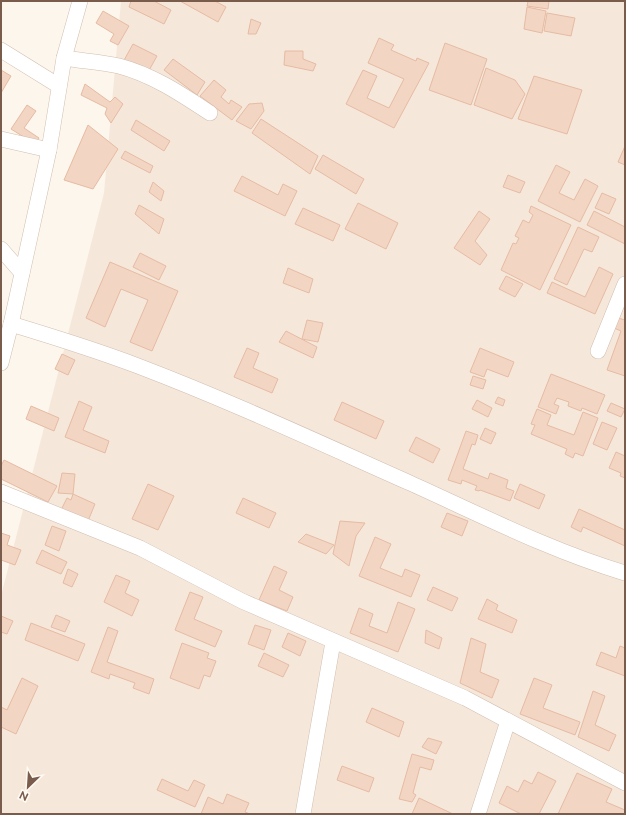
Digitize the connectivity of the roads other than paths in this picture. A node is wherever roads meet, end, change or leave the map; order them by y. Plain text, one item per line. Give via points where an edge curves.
1 (80, 1) edge
2 (1, 50) edge
3 (64, 58) junction
4 (59, 86) junction
5 (210, 112) dead end
6 (1, 139) edge
7 (49, 150) junction
8 (1, 249) edge
9 (22, 272) junction
10 (625, 284) edge
11 (12, 324) junction
12 (3, 346) edge
13 (598, 351) dead end
14 (1, 363) edge
15 (1, 492) edge
16 (625, 573) edge
17 (333, 642) junction
18 (508, 720) junction
19 (625, 783) edge
20 (303, 814) edge
21 (478, 814) edge

1 - 3 street
2 - 4 street
3 - 4 street
3 - 5 street via 134,71 168,87
4 - 7 street
6 - 7 street
7 - 9 street
8 - 9 street
9 - 11 street
10 - 13 street
11 - 12 street
11 - 16 street via 139,366 240,408 472,512
12 - 14 street
15 - 17 street via 140,548 242,601
17 - 18 street via 388,663
17 - 20 street
18 - 19 street
18 - 21 street

